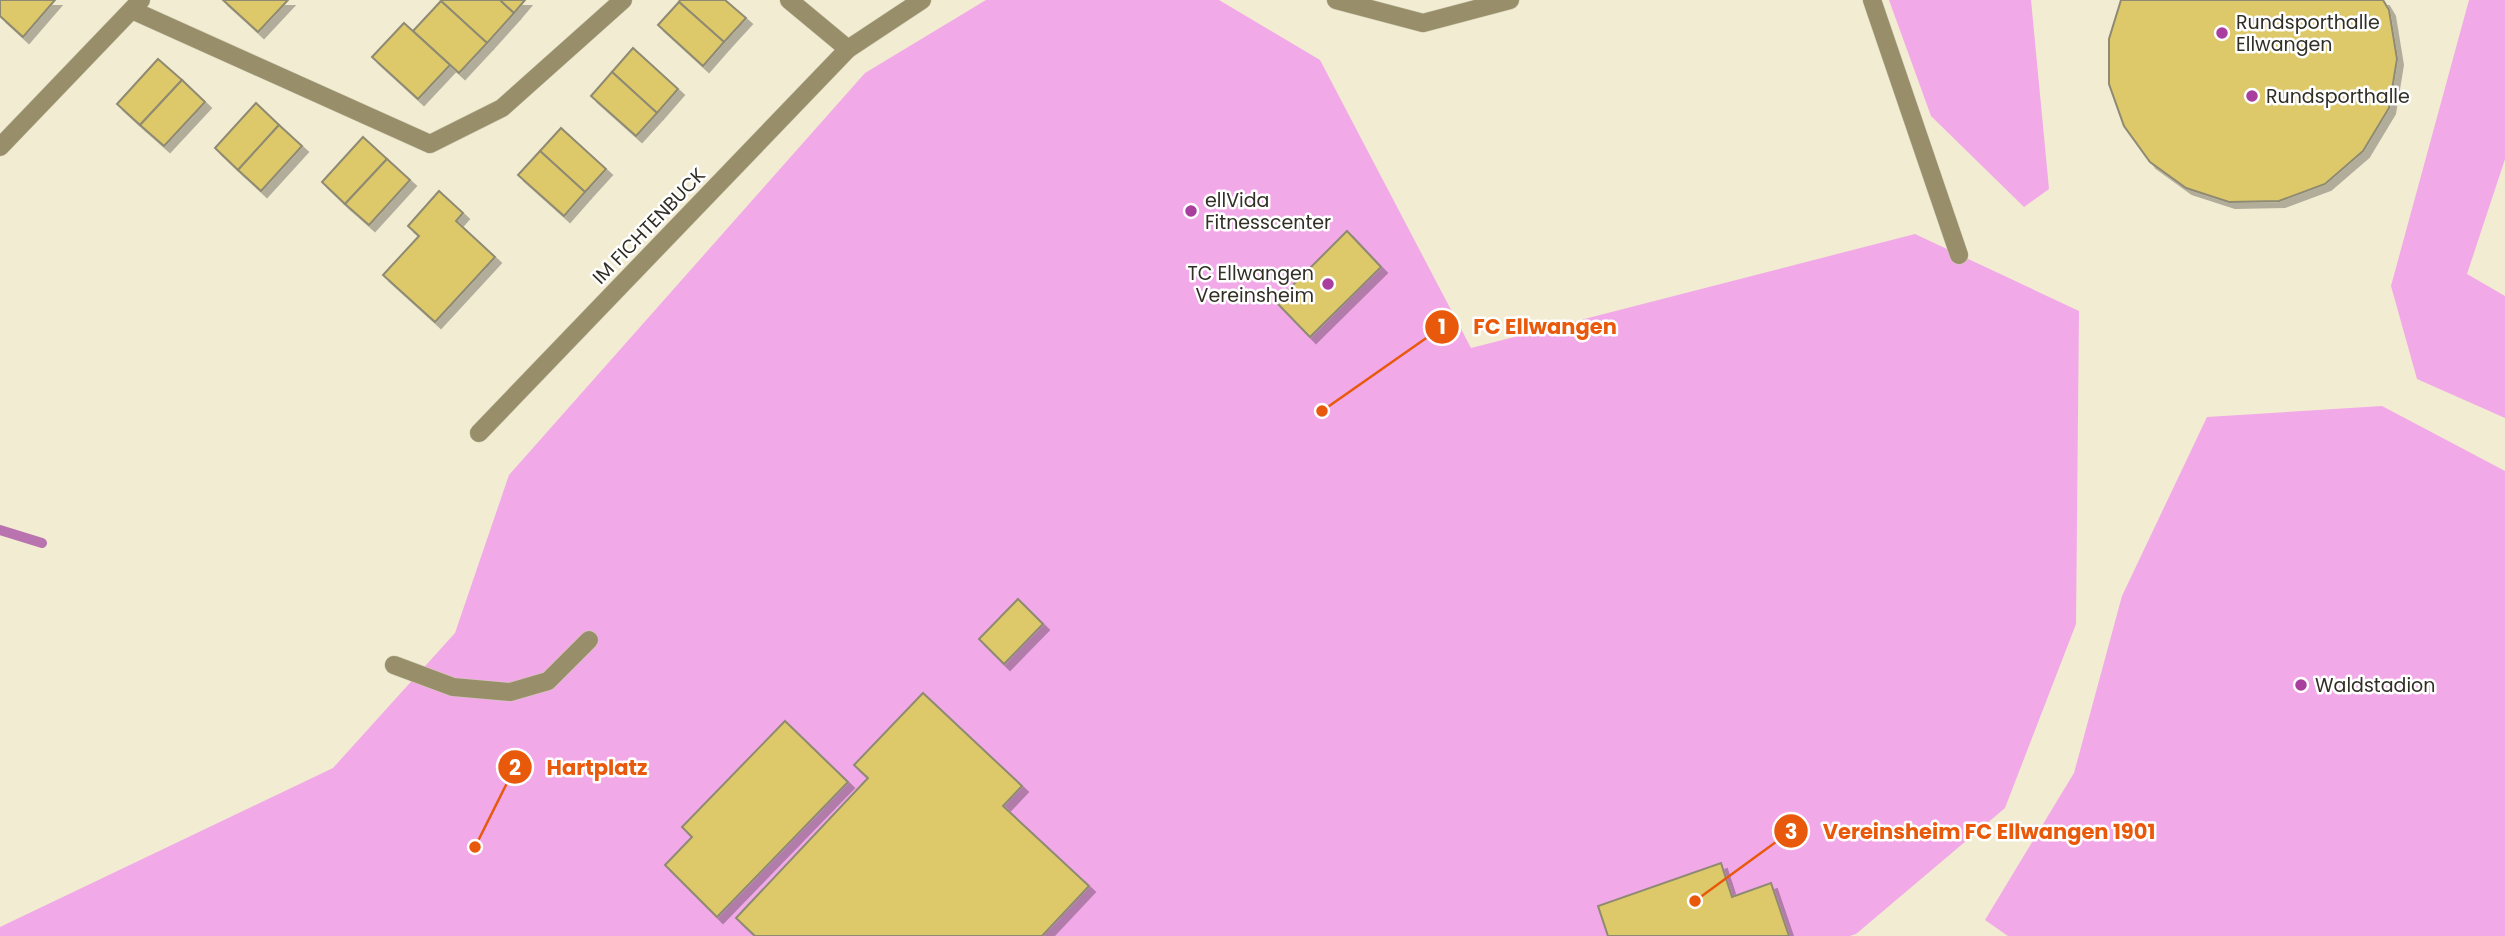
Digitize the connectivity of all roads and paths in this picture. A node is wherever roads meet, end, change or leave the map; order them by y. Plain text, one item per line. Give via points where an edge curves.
1 (623, 0) edge
2 (789, 0) edge
3 (922, 0) edge
4 (1336, 0) edge
5 (1510, 0) edge
6 (1872, 0) edge
7 (137, 5) edge
8 (848, 49) junction
9 (0, 148) edge
10 (1959, 255) dead end
11 (479, 433) dead end
12 (589, 640) dead end
13 (394, 665) dead end

1 - 7 street via 502,108 430,144
2 - 8 street
3 - 8 street, IM FICHTENBUCK
4 - 5 street via 1423,23
6 - 10 street
7 - 9 street
8 - 11 street, IM FICHTENBUCK
12 - 13 street via 548,681 510,692 453,687

